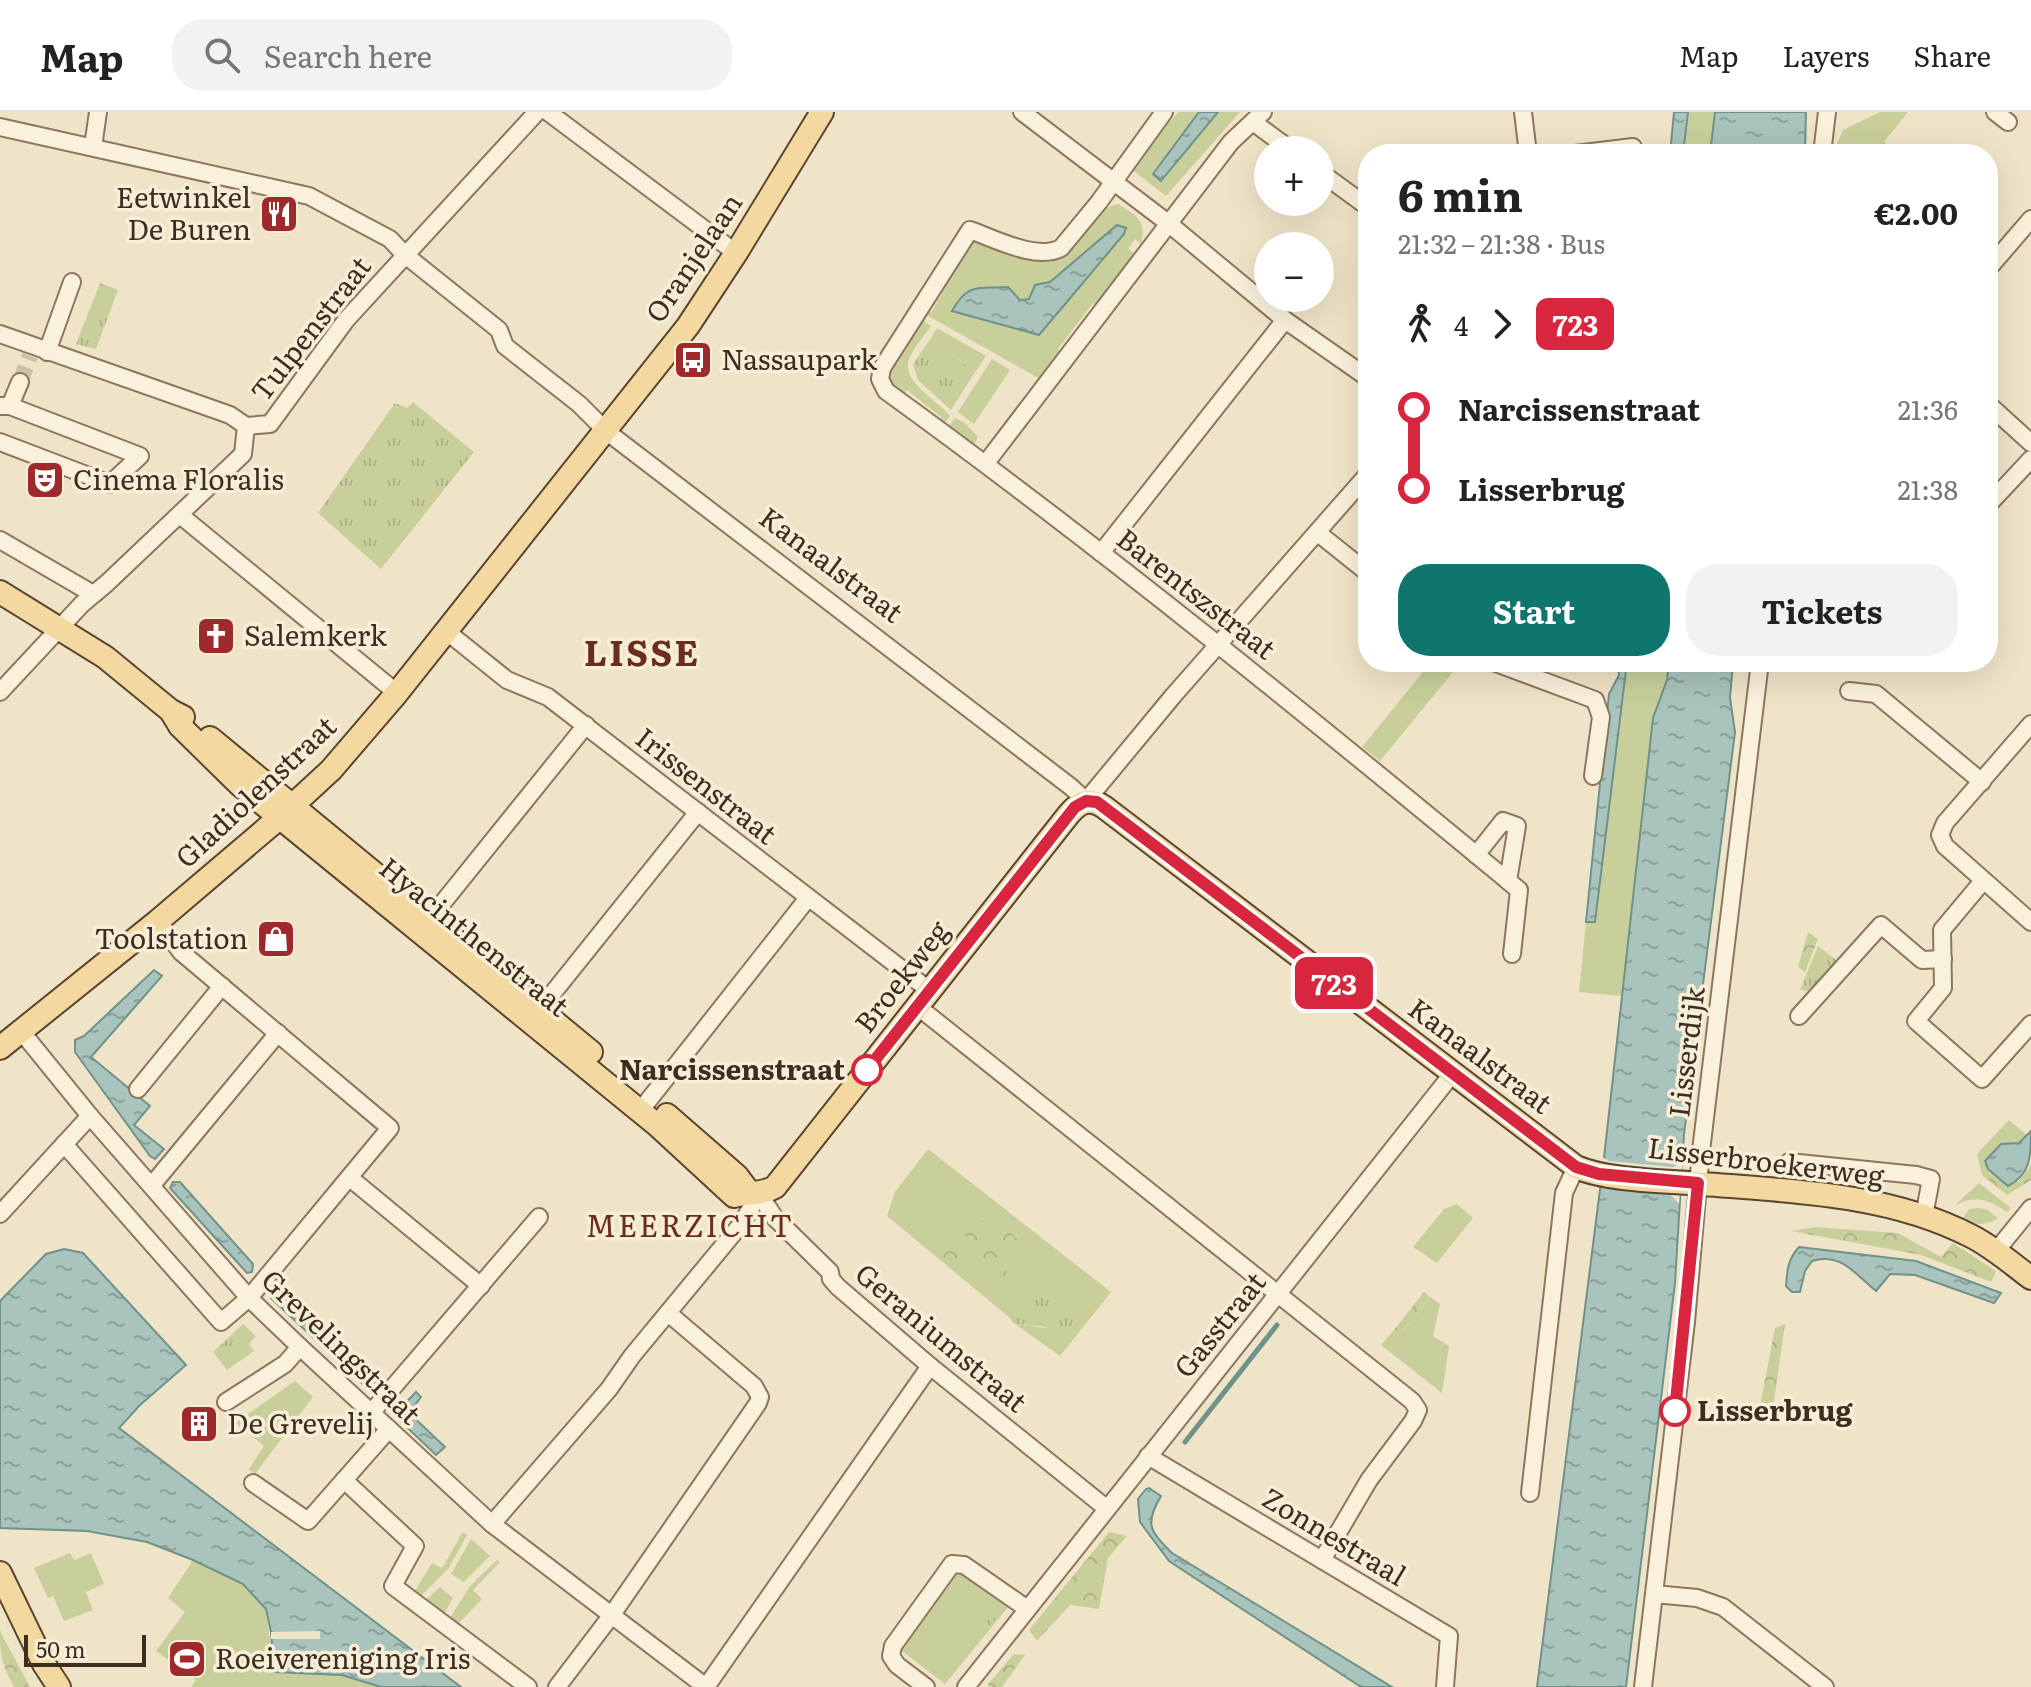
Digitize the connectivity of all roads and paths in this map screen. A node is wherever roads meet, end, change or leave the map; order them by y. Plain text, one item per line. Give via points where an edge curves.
1 (98, 112) edge
2 (537, 112) edge
3 (548, 112) edge
4 (822, 112) edge
5 (1022, 112) edge
6 (1164, 112) edge
7 (1523, 112) edge
8 (1827, 112) edge
9 (1258, 117) edge
10 (0, 127) edge
11 (1277, 136) edge
12 (1527, 144) edge
13 (1823, 144) edge
14 (93, 147) junction
15 (1113, 182) junction
16 (1334, 182) edge
17 (1358, 200) edge
18 (2031, 219) edge
19 (1168, 223) junction
20 (736, 253) junction
21 (404, 254) junction
22 (1998, 257) edge
23 (72, 282) dead end
24 (1285, 320) junction
25 (0, 334) edge
26 (36, 351) junction
27 (1358, 371) edge
28 (20, 382) tunnel mouth
29 (5, 406) edge
30 (1998, 413) edge
31 (246, 426) junction
32 (606, 431) junction
33 (0, 442) edge
34 (2031, 443) edge
35 (2031, 459) edge
36 (986, 463) junction
37 (1358, 486) edge
38 (1998, 494) edge
39 (180, 515) junction
40 (1318, 533) junction
41 (0, 540) edge
42 (1101, 553) junction
43 (1358, 565) edge
44 (0, 592) edge
45 (93, 594) junction
46 (61, 628) junction
47 (446, 631) junction
48 (1219, 643) junction
49 (1521, 672) edge
50 (1759, 672) edge
51 (1849, 691) dead end
52 (0, 692) edge
53 (397, 693) junction
54 (586, 725) junction
55 (2030, 727) edge
56 (1593, 776) dead end
57 (1982, 782) junction
58 (1086, 801) junction
59 (286, 812) junction
60 (698, 812) junction
61 (1476, 855) junction
62 (1508, 881) junction
63 (1983, 881) junction
64 (808, 898) junction
65 (158, 921) junction
66 (2031, 922) edge
67 (425, 924) junction
68 (1512, 954) dead end
69 (1943, 959) junction
70 (222, 986) junction
71 (923, 998) junction
72 (540, 1009) junction
73 (1799, 1016) dead end
74 (2031, 1024) edge
75 (21, 1031) junction
76 (278, 1033) junction
77 (0, 1048) edge
78 (1453, 1073) junction
79 (138, 1089) dead end
80 (644, 1106) junction
81 (90, 1116) junction
82 (64, 1144) junction
83 (1789, 1162) dead end
84 (1576, 1167) junction
85 (1599, 1174) joint
86 (350, 1178) junction
87 (1690, 1183) junction
88 (152, 1185) junction
89 (754, 1193) junction
90 (2031, 1208) edge
91 (0, 1214) edge
92 (1924, 1216) junction
93 (539, 1217) dead end
94 (1996, 1251) junction
95 (2031, 1278) edge
96 (481, 1286) junction
97 (1278, 1295) junction
98 (249, 1298) junction
99 (668, 1313) junction
100 (300, 1347) junction
101 (930, 1366) junction
102 (226, 1402) dead end
103 (371, 1413) junction
104 (389, 1429) junction
105 (1148, 1456) junction
106 (344, 1480) junction
107 (253, 1483) dead end
108 (1530, 1493) dead end
109 (1106, 1508) junction
110 (492, 1524) junction
111 (1322, 1560) junction
112 (0, 1573) edge
113 (1654, 1594) junction
114 (1026, 1608) junction
115 (611, 1616) junction
116 (59, 1687) edge
117 (528, 1687) edge
118 (557, 1687) edge
119 (706, 1687) edge
120 (926, 1687) edge
121 (966, 1687) edge
122 (1445, 1687) edge
123 (1643, 1687) edge
124 (1825, 1687) edge

1 - 14 street
2 - 21 street, Tulpenstraat
3 - 20 street
4 - 20 main road, Oranjelaan
5 - 15 street
6 - 15 street
7 - 12 street
8 - 13 street
9 - 11 street
9 - 19 street via 1234,139
10 - 14 street, Kanaalstraat
14 - 21 street, Kanaalstraat via 309,196 390,239
15 - 19 street
15 - 36 street, Barentszstraat via 1053,253 1040,254 970,230 882,368 886,391
16 - 17 street
18 - 22 street
19 - 24 street
19 - 36 street
20 - 32 main road, Oranjelaan via 688,326
21 - 31 street, Tulpenstraat via 346,320 270,424
21 - 32 street, Kanaalstraat via 499,330 505,346
23 - 26 street
24 - 27 street
24 - 42 street
25 - 26 street
26 - 31 street via 230,415
28 - 29 street
29 - 33 street via 140,456 110,484
30 - 34 street
31 - 39 street, Tulpenstraat via 243,454
32 - 47 main road, Gladiolenstraat
32 - 58 street, Kanaalstraat
35 - 38 street
36 - 42 street, Barentszstraat
37 - 40 street
39 - 45 street, Tulpenstraat
39 - 53 street
40 - 43 street
40 - 48 street
41 - 45 street
42 - 48 street, Barentszstraat
44 - 46 main road, Hyacinthenstraat
45 - 46 street, Tulpenstraat
46 - 52 street, Tulpenstraat
46 - 59 main road, Hyacinthenstraat via 171,711 240,785
47 - 53 main road, Gladiolenstraat
47 - 54 street, Irissenstraat via 507,680 548,697
48 - 58 street
48 - 61 street, Barentszstraat
49 - 56 street via 1595,700 1601,717
50 - 87 street, Lisserdijk
51 - 57 street via 1876,694
53 - 59 main road, Gladiolenstraat via 331,770
54 - 60 street, Irissenstraat
54 - 67 street
55 - 57 street
57 - 63 street via 1940,835
58 - 71 main road, Broekweg via 1069,814
58 - 78 main road, Kanaalstraat via 1104,807
59 - 65 main road, Gladiolenstraat
59 - 67 main road, Hyacinthenstraat
60 - 64 street, Irissenstraat
60 - 72 street
61 - 62 street, Barentszstraat
61 - 62 street via 1503,821 1517,826
62 - 68 street via 1519,890
63 - 66 street
63 - 69 street via 1942,930
64 - 71 street, Irissenstraat
64 - 80 street
65 - 70 street via 181,952
65 - 75 main road, Gladiolenstraat
67 - 72 main road, Hyacinthenstraat
67 - 80 main road, Hyacinthenstraat
69 - 73 street via 1922,960 1881,925
69 - 74 street via 1943,988 1916,1021 1982,1079
70 - 76 street
70 - 79 street
71 - 89 main road, Broekweg via 775,1187
71 - 97 street
72 - 80 main road, Hyacinthenstraat
75 - 77 main road, Gladiolenstraat
75 - 81 street, Grevelingstraat
76 - 86 street via 390,1128
76 - 88 street
78 - 84 main road, Kanaalstraat
78 - 97 street, Gasstraat
80 - 89 main road, Hyacinthenstraat via 727,1191 734,1196
81 - 82 street
81 - 88 street, Grevelingstraat
82 - 91 street
82 - 98 street via 221,1322
83 - 92 street, Lisserbroekerweg via 1931,1179
84 - 85 main road, Kanaalstraat
84 - 108 street via 1564,1193
85 - 87 main road, Lisserbroekerweg
86 - 96 street
86 - 98 street
87 - 92 main road, Lisserbroekerweg via 1859,1200
87 - 113 street, Lisserdijk via 1686,1322
88 - 98 street, Grevelingstraat
89 - 99 street, Broekweg via 742,1223
89 - 101 street, Geraniumstraat via 830,1272 838,1287
90 - 94 street
92 - 94 main road, Lisserbroekerweg
93 - 96 street
94 - 95 main road, Lisserbroekerweg
96 - 103 street
97 - 105 street, Gasstraat
97 - 111 street via 1418,1410
98 - 100 street, Grevelingstraat
99 - 110 street, Broekweg
99 - 115 street via 754,1386 760,1397
100 - 102 street via 285,1364
100 - 103 street, Grevelingstraat
101 - 109 street, Geraniumstraat
101 - 119 street
103 - 104 street, Grevelingstraat
104 - 106 street
104 - 110 street, Grevelingstraat
105 - 109 street, Gasstraat
105 - 111 street, Zonnestraal
106 - 107 street via 308,1521
106 - 117 street via 415,1546 393,1586
109 - 114 street, Gasstraat
110 - 115 street, Grevelingstraat
111 - 122 street, Zonnestraal via 1449,1636
112 - 116 main road
113 - 123 street, Lisserdijk
113 - 124 street via 1697,1598 1723,1607
114 - 120 street via 964,1565 952,1564 893,1646 891,1656 897,1665
114 - 121 street, Gasstraat
115 - 118 street
115 - 119 street, Grevelingstraat

